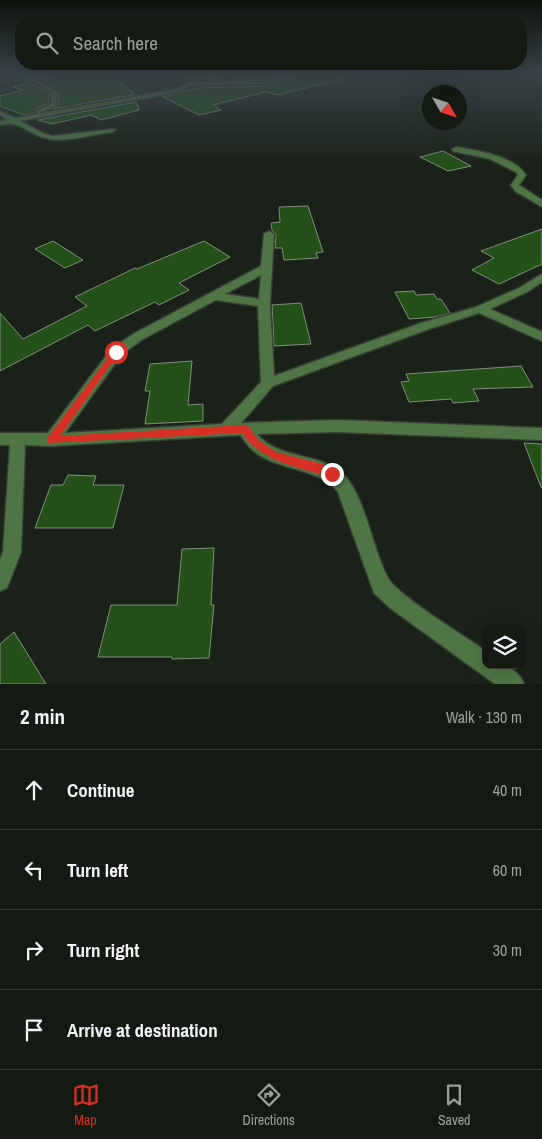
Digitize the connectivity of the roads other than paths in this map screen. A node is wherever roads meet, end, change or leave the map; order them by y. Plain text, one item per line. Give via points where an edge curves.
1 (54, 105) edge
2 (101, 105) edge
3 (0, 112) edge
4 (8, 116) junction
5 (16, 121) junction
6 (0, 123) edge
7 (112, 130) dead end
8 (456, 149) dead end
9 (542, 204) edge
10 (269, 234) dead end
11 (266, 268) junction
12 (542, 277) edge
13 (214, 296) junction
14 (264, 303) junction
15 (480, 309) junction
16 (542, 337) edge
17 (268, 383) junction
18 (244, 429) junction
19 (225, 430) junction
20 (542, 434) edge
21 (0, 439) edge
22 (18, 440) junction
23 (51, 440) junction
24 (0, 581) edge
25 (482, 662) edge
26 (492, 669) edge
27 (513, 684) edge

1 - 4 street via 45,110
2 - 5 street
3 - 4 street
4 - 5 street
5 - 6 street
5 - 7 street via 53,138
8 - 9 street via 494,159 521,171 515,185
10 - 11 street
11 - 13 street
11 - 14 street
12 - 15 street via 523,290
13 - 14 street
13 - 23 street via 116,352
14 - 17 street
15 - 16 street
15 - 17 street
17 - 19 street
18 - 19 street
18 - 20 street via 308,426
18 - 25 street via 255,444 273,455 322,469 340,479 381,586
19 - 23 street
21 - 22 street
22 - 23 street
22 - 24 street via 12,552
26 - 27 street

